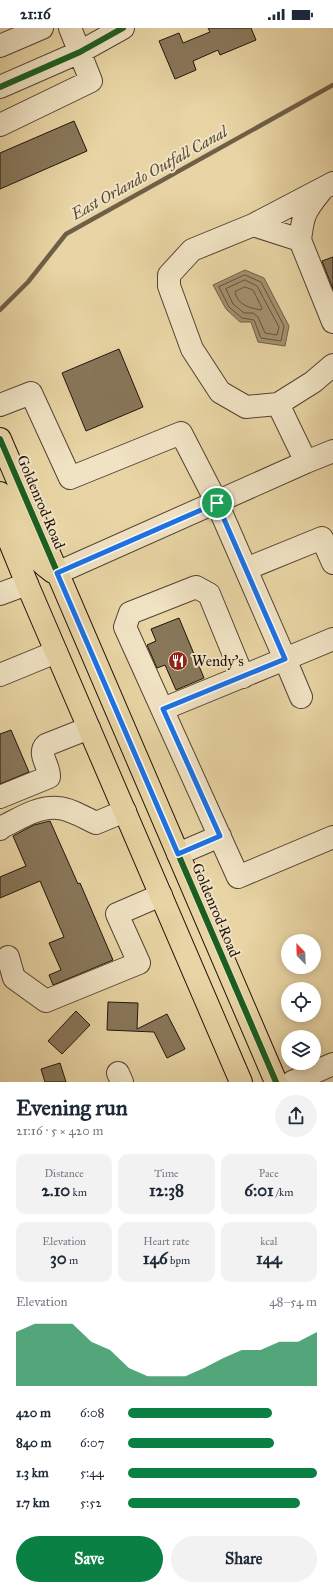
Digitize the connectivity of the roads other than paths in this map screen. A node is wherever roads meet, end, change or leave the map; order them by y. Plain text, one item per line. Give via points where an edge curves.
1 (42, 28) edge
2 (70, 28) edge
3 (123, 28) edge
4 (0, 46) edge
5 (80, 52) junction
6 (0, 87) edge
7 (0, 125) edge
8 (329, 185) edge
9 (253, 225) junction
10 (300, 240) junction
11 (333, 322) edge
12 (333, 365) edge
13 (278, 404) junction
14 (0, 405) edge
15 (0, 439) edge
16 (333, 450) edge
17 (306, 462) junction
18 (0, 493) edge
19 (217, 503) junction
20 (0, 518) edge
21 (328, 535) edge
22 (333, 563) edge
23 (246, 569) junction
24 (57, 573) junction
25 (27, 584) junction
26 (0, 594) edge
27 (333, 639) edge
28 (56, 652) junction
29 (285, 659) junction
30 (0, 675) edge
31 (243, 677) junction
32 (301, 697) dead end
33 (162, 707) junction
34 (119, 717) junction
35 (89, 728) junction
36 (0, 797) edge
37 (125, 811) junction
38 (0, 829) edge
39 (220, 836) junction
40 (333, 837) edge
41 (178, 854) junction
42 (161, 895) junction
43 (8, 958) dead end
44 (333, 1064) edge
45 (241, 1082) edge
46 (276, 1082) edge
47 (292, 1082) edge

1 - 4 street
2 - 5 street
3 - 5 street
5 - 6 street
5 - 7 street via 91,81
8 - 9 street
8 - 10 street via 306,210
9 - 10 street
9 - 13 street via 192,250 169,275 169,286 192,349 220,392 246,407
10 - 11 street
12 - 13 street
13 - 17 street
14 - 19 street via 31,393 70,478 181,433
15 - 24 main road, Goldenrod Road
16 - 17 street
17 - 19 street
18 - 24 main road via 20,537 40,561 52,572
19 - 23 street
19 - 24 street
20 - 25 main road
21 - 22 street
21 - 23 street
23 - 29 street
24 - 34 main road, Goldenrod Road
25 - 26 street
25 - 28 main road
25 - 34 main road via 38,584 58,605 100,706
27 - 29 street
28 - 30 street
28 - 35 main road
29 - 31 street
29 - 32 street
31 - 33 street
31 - 33 street via 209,594 196,587 130,612 125,627
33 - 39 street
34 - 41 main road, Goldenrod Road
35 - 36 street via 43,748 49,777
35 - 37 main road
37 - 38 street via 96,823 58,808 46,809 30,813
37 - 42 main road
39 - 40 street via 238,877
39 - 41 street
41 - 46 main road, Goldenrod Road
42 - 43 street via 117,914 138,963 46,1001 14,978
42 - 45 main road
44 - 47 street

